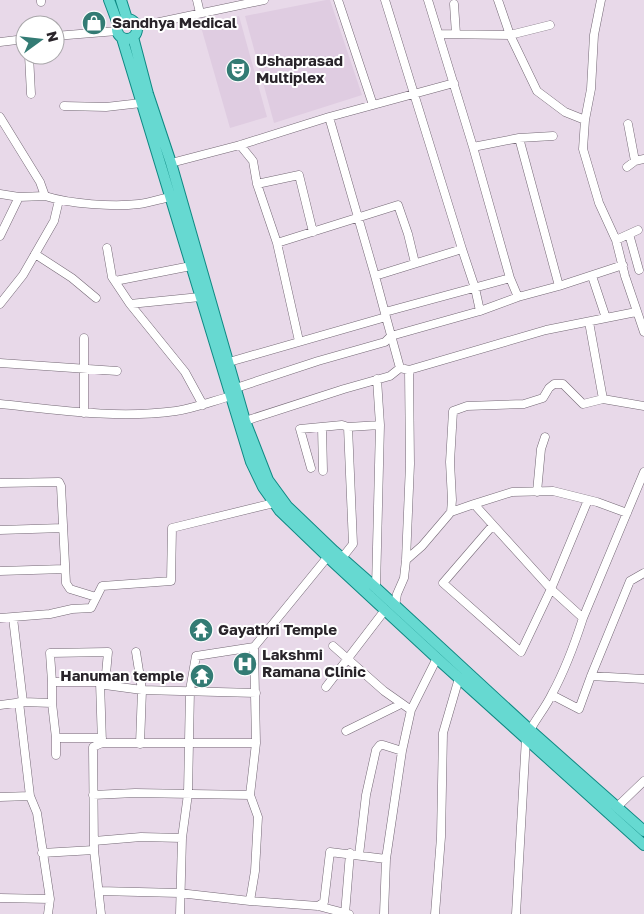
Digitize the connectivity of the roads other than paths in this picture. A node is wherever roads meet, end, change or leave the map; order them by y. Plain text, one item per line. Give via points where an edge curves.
1 (109, 0) edge
2 (121, 0) edge
3 (197, 0) edge
4 (264, 0) edge
5 (338, 0) edge
6 (385, 0) edge
7 (428, 0) edge
8 (498, 0) edge
9 (601, 0) edge
10 (454, 4) dead end
11 (200, 12) junction
12 (550, 25) dead end
13 (121, 28) junction
14 (134, 32) junction
15 (439, 34) junction
16 (456, 34) junction
17 (65, 35) edge
18 (510, 35) junction
19 (15, 40) edge
20 (0, 42) edge
21 (29, 65) edge
22 (454, 83) junction
23 (30, 94) dead end
24 (415, 94) junction
25 (141, 103) junction
26 (373, 105) junction
27 (64, 106) dead end
28 (0, 117) edge
29 (329, 117) junction
30 (585, 120) junction
31 (628, 124) dead end
32 (553, 136) dead end
33 (519, 138) junction
34 (240, 145) junction
35 (473, 147) junction
36 (644, 158) edge
37 (635, 161) junction
38 (171, 163) junction
39 (627, 167) dead end
40 (257, 184) junction
41 (0, 194) edge
42 (45, 196) junction
43 (19, 197) junction
44 (170, 197) junction
45 (59, 200) junction
46 (357, 218) junction
47 (638, 230) dead end
48 (313, 232) junction
49 (629, 234) junction
50 (0, 236) edge
51 (616, 240) junction
52 (277, 243) junction
53 (107, 248) dead end
54 (462, 249) junction
55 (35, 254) junction
56 (415, 263) junction
57 (623, 265) junction
58 (191, 266) junction
59 (642, 270) edge
60 (375, 276) junction
61 (592, 276) junction
62 (625, 276) junction
63 (510, 278) junction
64 (115, 281) junction
65 (559, 286) junction
66 (475, 288) junction
67 (200, 296) junction
68 (518, 296) junction
69 (96, 298) dead end
70 (0, 304) edge
71 (130, 304) junction
72 (480, 311) junction
73 (636, 312) junction
74 (386, 314) junction
75 (606, 318) junction
76 (589, 322) junction
77 (644, 332) edge
78 (391, 336) junction
79 (84, 338) dead end
80 (299, 341) junction
81 (229, 362) junction
82 (0, 363) edge
83 (400, 368) junction
84 (84, 369) junction
85 (409, 370) junction
86 (117, 371) dead end
87 (377, 379) junction
88 (233, 392) junction
89 (604, 399) junction
90 (0, 404) edge
91 (203, 405) junction
92 (644, 406) edge
93 (84, 413) junction
94 (245, 421) junction
95 (380, 425) junction
96 (322, 427) junction
97 (348, 427) junction
98 (545, 437) dead end
99 (311, 468) dead end
100 (323, 470) dead end
101 (644, 472) edge
102 (0, 483) edge
103 (537, 492) junction
104 (588, 500) junction
105 (274, 503) junction
106 (474, 504) junction
107 (451, 512) junction
108 (627, 514) junction
109 (493, 524) junction
110 (63, 528) junction
111 (0, 530) edge
112 (331, 554) junction
113 (342, 558) junction
114 (406, 560) junction
115 (65, 569) junction
116 (0, 571) edge
117 (644, 573) edge
118 (376, 588) junction
119 (551, 589) junction
120 (96, 597) junction
121 (395, 606) junction
122 (385, 610) junction
123 (0, 618) edge
124 (13, 618) junction
125 (582, 618) junction
126 (333, 646) dead end
127 (254, 647) junction
128 (136, 652) dead end
129 (437, 658) junction
130 (348, 659) junction
131 (592, 676) junction
132 (459, 678) junction
133 (644, 679) edge
134 (52, 682) junction
135 (102, 684) junction
136 (326, 687) dead end
137 (142, 690) junction
138 (190, 690) junction
139 (256, 693) junction
140 (552, 694) junction
141 (21, 702) junction
142 (52, 703) junction
143 (401, 704) junction
144 (0, 705) edge
145 (411, 710) junction
146 (346, 731) dead end
147 (528, 734) junction
148 (56, 738) junction
149 (102, 741) junction
150 (140, 744) junction
151 (189, 744) junction
152 (256, 744) junction
153 (402, 751) junction
154 (56, 755) dead end
155 (644, 781) edge
156 (188, 794) junction
157 (93, 795) junction
158 (250, 795) junction
159 (30, 796) junction
160 (0, 797) edge
161 (618, 806) junction
162 (644, 830) edge
163 (182, 838) junction
164 (94, 842) junction
165 (644, 844) edge
166 (94, 850) junction
167 (42, 853) junction
168 (350, 853) junction
169 (359, 854) junction
170 (386, 859) junction
171 (99, 891) junction
172 (179, 893) junction
173 (0, 898) edge
174 (50, 899) junction
175 (250, 901) junction
176 (318, 906) junction
177 (48, 914) edge
178 (101, 914) edge
179 (180, 914) edge
180 (345, 914) edge
181 (350, 914) edge
182 (384, 914) edge
183 (436, 914) edge
184 (516, 914) edge

1 - 13 main road
2 - 13 main road
3 - 11 street
4 - 11 street
5 - 26 street
6 - 24 street
7 - 15 street
8 - 18 street
9 - 30 street
10 - 16 street
11 - 14 street
12 - 18 street
13 - 14 main road via 126,39
13 - 14 main road via 132,21
13 - 17 street
13 - 25 main road
14 - 38 main road via 148,94
15 - 16 street
15 - 22 street
16 - 18 street
18 - 30 street via 537,91 565,112
19 - 20 street
21 - 23 street
22 - 24 street
22 - 35 street
24 - 26 street
24 - 54 street
25 - 27 street via 106,107
25 - 44 main road
26 - 29 street
28 - 42 street via 40,182
29 - 34 street
29 - 46 street
30 - 51 street via 583,149 599,203
31 - 37 street
32 - 33 street
33 - 35 street
33 - 65 street
34 - 38 street
34 - 40 street via 253,162
35 - 63 street
36 - 37 street
37 - 39 street
38 - 81 main road
40 - 48 street via 299,175
40 - 52 street
41 - 43 street
42 - 43 street
42 - 45 street
43 - 50 street
44 - 45 street via 116,206
44 - 58 main road
45 - 55 street via 55,220
46 - 48 street
46 - 56 street via 399,205
46 - 60 street
47 - 49 street
48 - 52 street
49 - 51 street
49 - 59 street
51 - 57 street
52 - 80 street
53 - 64 street
54 - 56 street
54 - 66 street
55 - 69 street
55 - 70 street
56 - 60 street
57 - 61 street
57 - 62 street
58 - 64 street
58 - 67 main road
59 - 62 street
60 - 74 street
61 - 65 street
61 - 75 street
62 - 73 street
63 - 66 street
63 - 68 street
64 - 71 street
65 - 68 street
66 - 72 street
66 - 74 street
67 - 71 street
67 - 88 main road
68 - 72 street
71 - 91 street via 185,372
72 - 78 street
73 - 75 street
73 - 77 street
74 - 78 street
74 - 80 street
75 - 76 street
76 - 85 street via 546,330
76 - 89 street
78 - 83 street
78 - 88 street via 385,342 318,361
79 - 84 street
80 - 81 street
81 - 88 main road
82 - 84 street
83 - 85 street
83 - 87 street via 390,376
84 - 86 street
84 - 93 street
85 - 114 street
87 - 94 street
87 - 95 street
88 - 91 street
88 - 94 main road
88 - 105 main road via 253,467
89 - 92 street
89 - 107 street via 583,404 562,384 554,384 543,398 524,404 467,406 453,411
90 - 93 street
91 - 93 street via 130,415
94 - 112 main road via 264,472 278,495
95 - 97 street
95 - 118 street
96 - 97 street
96 - 99 street via 300,429
96 - 100 street
97 - 113 street via 353,544
98 - 103 street via 540,449
101 - 108 street
102 - 110 street via 59,482
103 - 104 street via 553,491
103 - 106 street via 512,492
104 - 108 street
104 - 119 street
105 - 112 main road
105 - 120 street via 172,528 171,580 102,586
106 - 107 street
106 - 109 street
107 - 114 street
108 - 125 street
109 - 119 street
109 - 119 street via 443,583 521,652
110 - 111 street
110 - 115 street
112 - 113 main road
112 - 122 main road
112 - 127 street
113 - 118 main road
114 - 121 street
115 - 116 street
115 - 120 street via 70,589
117 - 131 street via 630,581
118 - 121 main road
119 - 125 street
120 - 124 street via 90,608
121 - 147 main road
122 - 129 main road
122 - 130 street
123 - 124 street
124 - 141 street
125 - 140 street
126 - 130 street
127 - 138 street via 196,656
127 - 139 street
128 - 137 street
129 - 132 main road
129 - 145 street
130 - 136 street
130 - 143 street
131 - 133 street
131 - 140 street via 579,709
132 - 147 main road
132 - 183 street via 443,733
134 - 135 street
134 - 135 street via 50,653 108,652
134 - 142 street
135 - 137 street
135 - 149 street
137 - 138 street
137 - 150 street
138 - 139 street
138 - 151 street
139 - 152 street
140 - 147 street
141 - 142 street
141 - 144 street
141 - 159 street
142 - 148 street
143 - 145 street
143 - 146 street
145 - 153 street
147 - 161 main road
147 - 165 main road
147 - 184 street
148 - 149 street
148 - 154 street
149 - 150 street
149 - 157 street via 93,746
150 - 151 street
151 - 152 street
151 - 156 street
152 - 158 street
153 - 169 street via 383,745 376,750 366,795
153 - 170 street
155 - 161 street
156 - 157 street
156 - 158 street
156 - 163 street
157 - 164 street
158 - 175 street via 258,817
159 - 160 street
159 - 167 street via 37,813
161 - 162 main road
163 - 164 street via 141,837
163 - 172 street
164 - 166 street
166 - 167 street
166 - 171 street
167 - 174 street
168 - 169 street
168 - 176 street via 330,852 324,902
168 - 180 street
169 - 170 street
170 - 182 street
171 - 172 street
171 - 178 street
172 - 175 street
172 - 179 street
173 - 174 street
174 - 177 street
175 - 176 street
176 - 180 street
180 - 181 street

